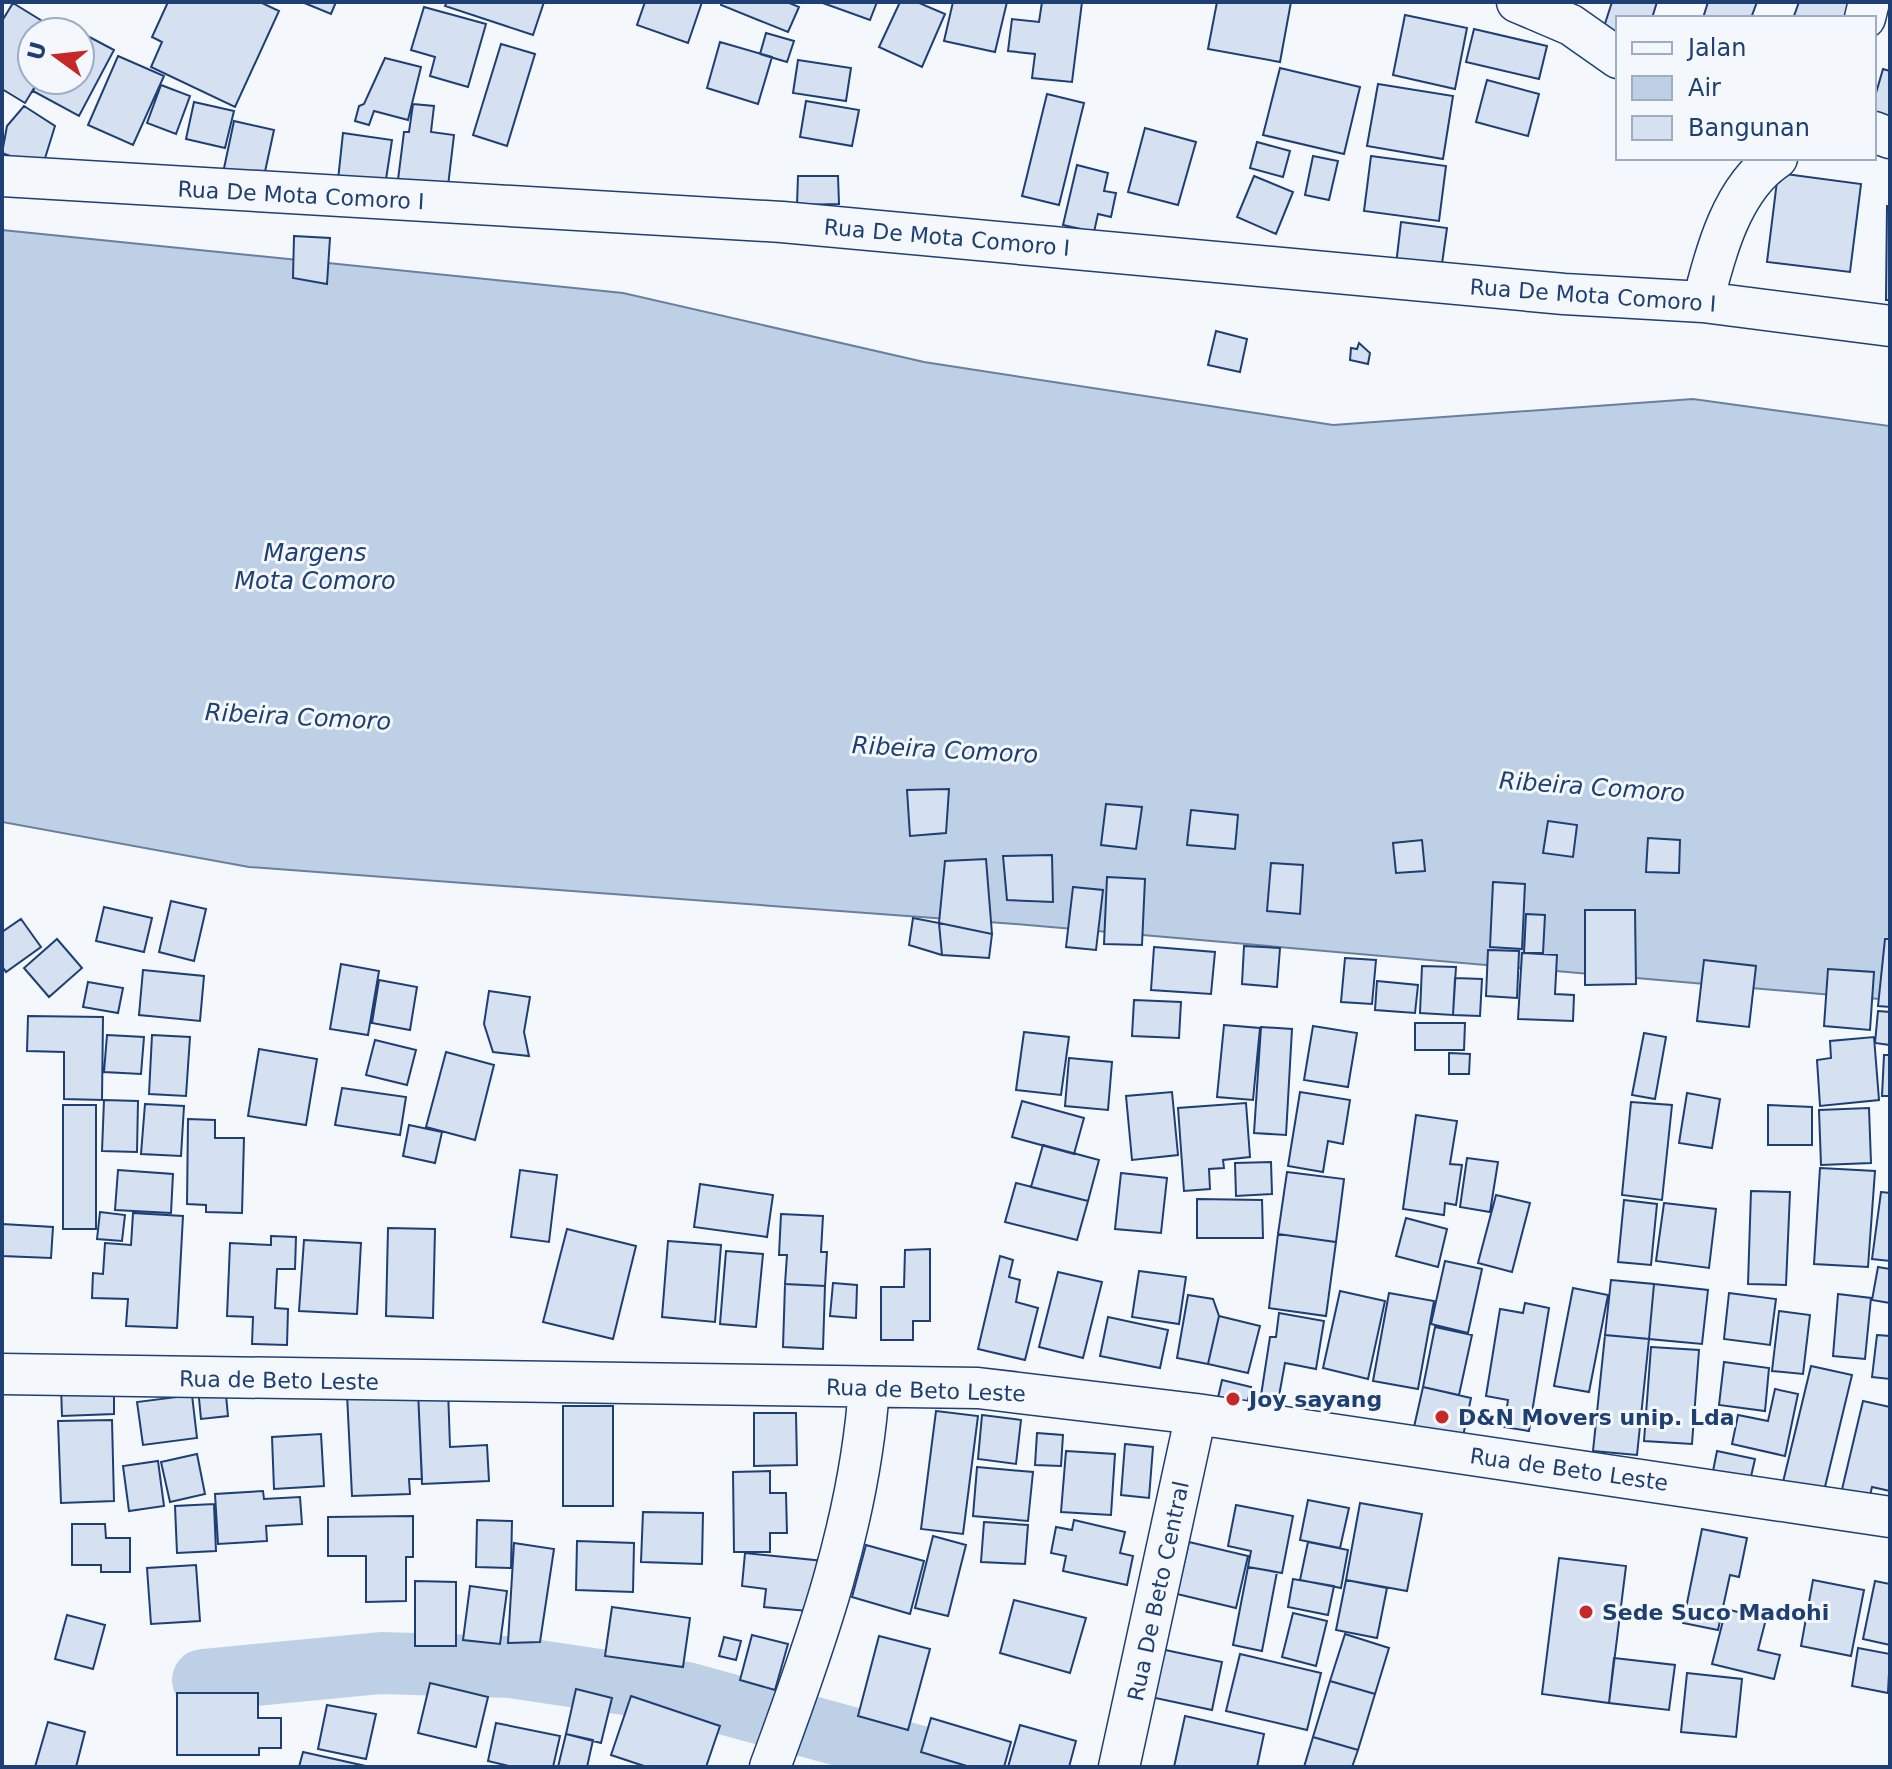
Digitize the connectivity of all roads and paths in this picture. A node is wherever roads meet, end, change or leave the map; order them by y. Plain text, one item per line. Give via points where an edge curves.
1 (1517, 2) edge
2 (1616, 57) edge
3 (1770, 160) edge
4 (2, 176) edge
5 (1703, 302) junction
6 (1890, 326) edge
7 (2, 1374) edge
8 (869, 1387) junction
9 (1196, 1414) junction
10 (1890, 1517) edge
11 (770, 1767) edge
12 (1119, 1767) edge

1 - 2 street via 1571,25
3 - 5 street via 1716,245
4 - 5 street, Rua De Mota Comoro I via 782,222 1564,294
5 - 6 street, Rua De Mota Comoro I
7 - 8 street, Rua de Beto Leste
8 - 9 street, Rua de Beto Leste via 978,1388
8 - 11 street via 864,1449 845,1543
9 - 10 street, Rua de Beto Leste
9 - 12 street, Rua De Beto Central

